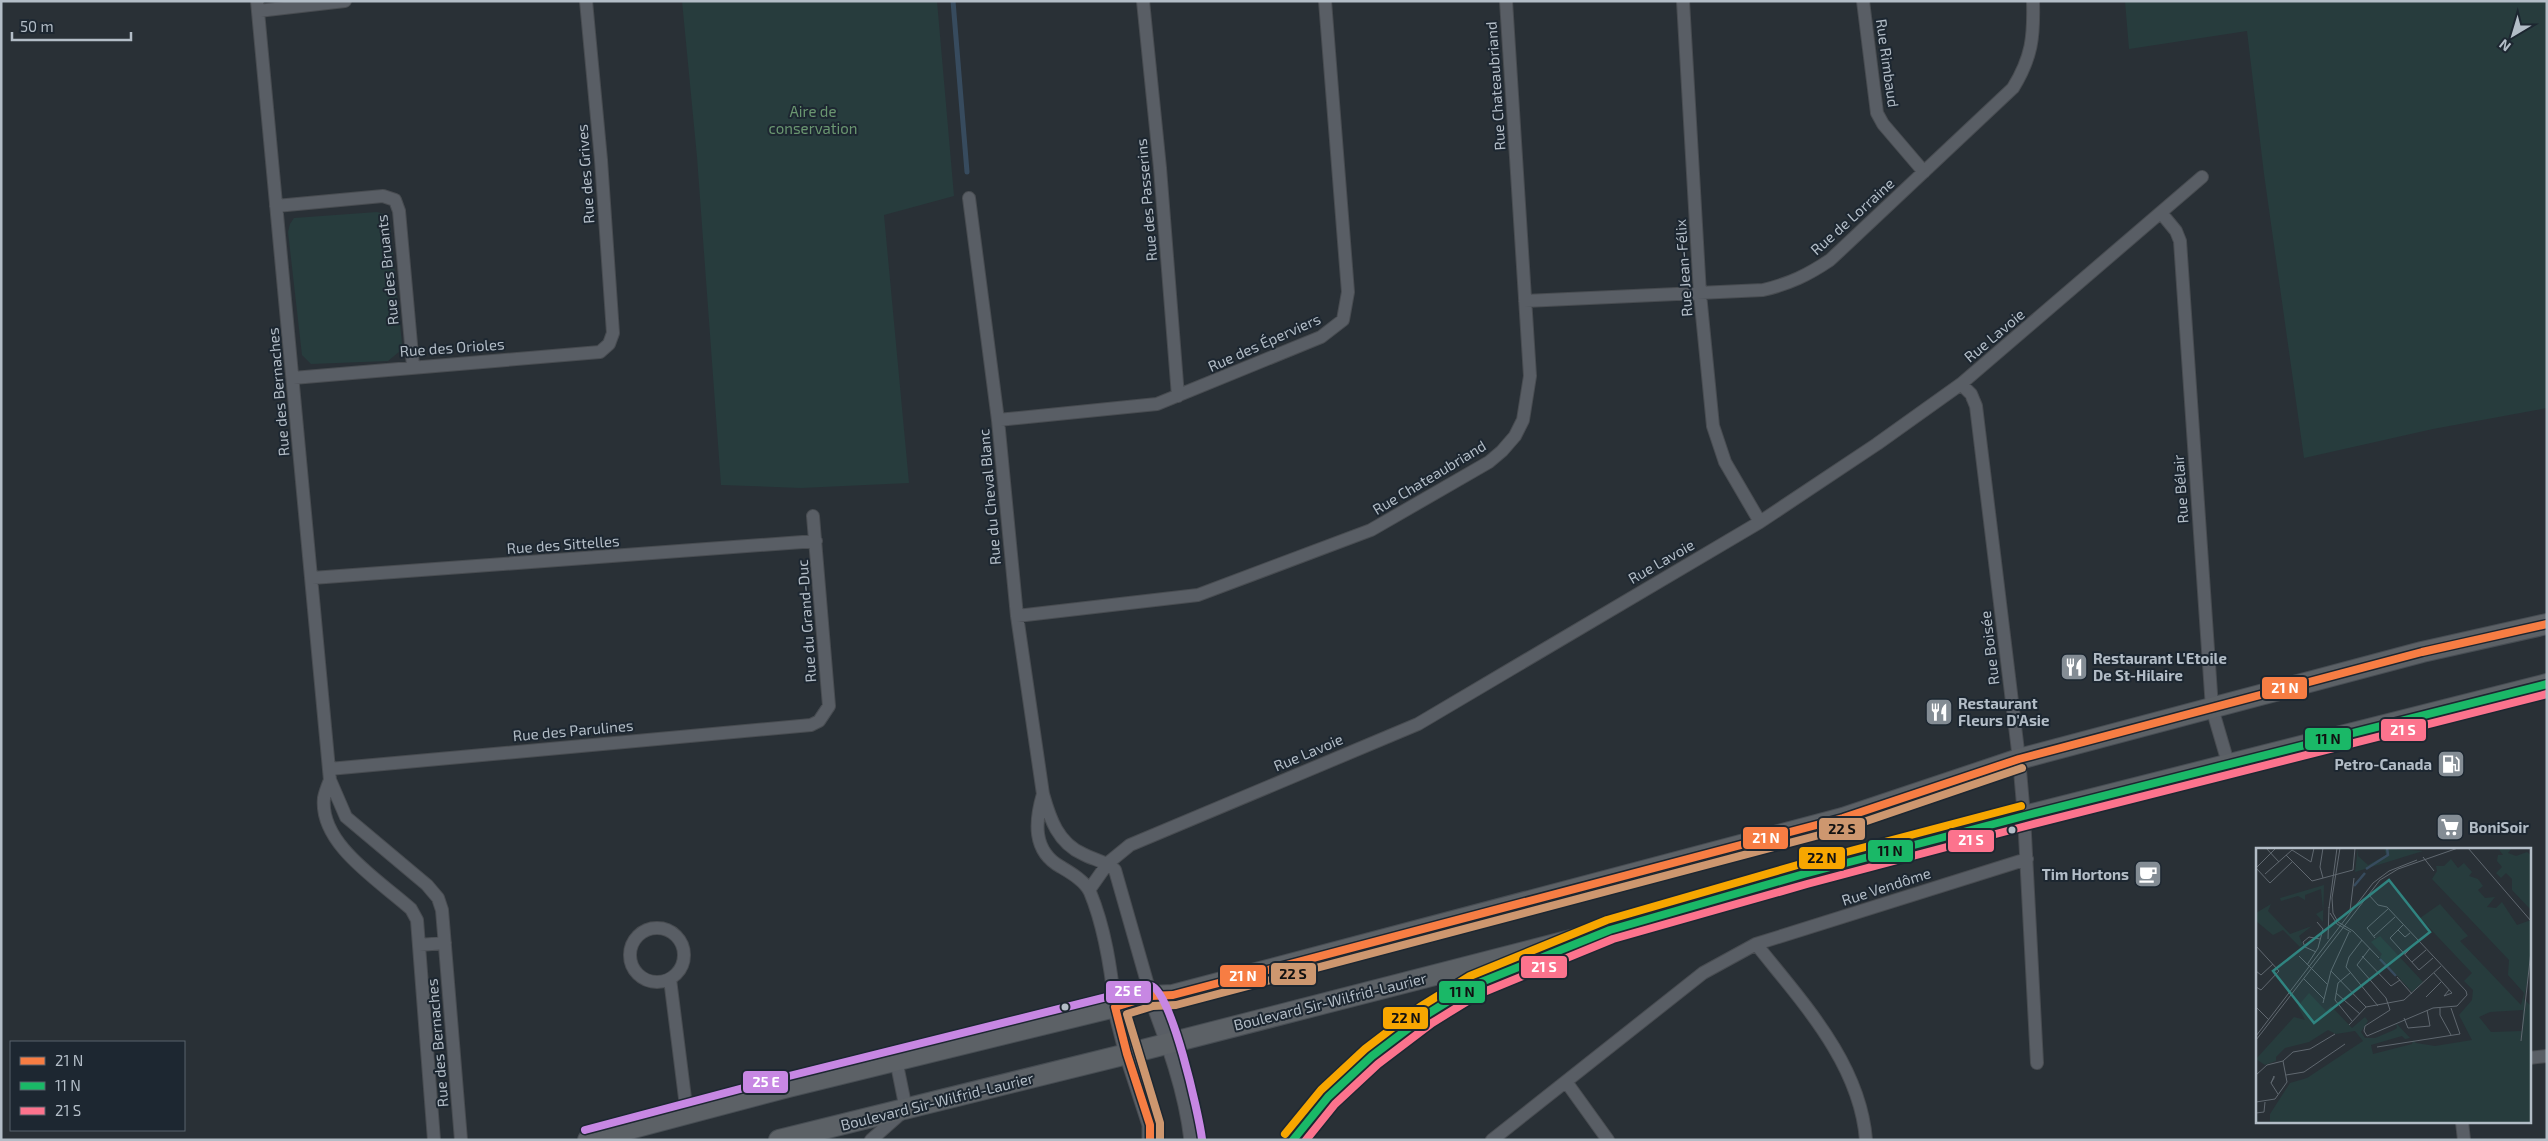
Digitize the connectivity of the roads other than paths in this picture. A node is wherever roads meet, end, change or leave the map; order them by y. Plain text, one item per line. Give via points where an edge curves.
1 (345, 1) edge
2 (586, 1) edge
3 (1143, 1) edge
4 (1325, 1) edge
5 (1506, 1) edge
6 (1683, 1) edge
7 (1864, 1) edge
8 (2033, 1) edge
9 (257, 6) edge
10 (1924, 172) junction
11 (2202, 177) dead end
12 (969, 198) dead end
13 (276, 206) junction
14 (2162, 214) junction
15 (1700, 294) junction
16 (1525, 301) junction
17 (609, 344) joint
18 (413, 366) junction
19 (293, 378) junction
20 (1961, 384) junction
21 (1178, 396) junction
22 (998, 420) junction
23 (813, 516) dead end
24 (1760, 522) junction
25 (816, 541) junction
26 (312, 578) junction
27 (1017, 616) junction
28 (2547, 624) edge
29 (2547, 684) edge
30 (2212, 708) junction
31 (819, 721) joint
32 (2019, 759) junction
33 (2229, 766) junction
34 (330, 774) junction
35 (1043, 794) junction
36 (2024, 816) junction
37 (2027, 859) junction
38 (1108, 863) junction
39 (1089, 890) junction
40 (1610, 930) junction
41 (445, 943) junction
42 (419, 944) junction
43 (1756, 944) junction
44 (670, 980) junction
45 (1151, 996) junction
46 (1115, 1007) junction
47 (1168, 1042) junction
48 (1127, 1054) junction
49 (2547, 1056) edge
50 (2530, 1058) edge
51 (896, 1060) junction
52 (2037, 1063) dead end
53 (1567, 1083) junction
54 (906, 1108) junction
55 (687, 1114) junction
56 (2462, 1124) edge
57 (789, 1139) edge
58 (434, 1140) edge
59 (461, 1140) edge
60 (588, 1140) edge
61 (871, 1140) edge
62 (1150, 1140) edge
63 (1192, 1140) edge
64 (1293, 1140) edge
65 (1492, 1140) edge
66 (1608, 1140) edge
67 (1866, 1140) edge
68 (2464, 1140) edge

1 - 9 street
2 - 17 street, Rue des Grives via 603,179 613,333
3 - 21 street, Rue des Passerins
4 - 21 street, Rue des Éperviers via 1348,292 1343,320 1321,337
5 - 16 street, Rue Chateaubriand
6 - 15 street, Rue Jean-Félix
7 - 10 street, Rue Rimbaud via 1877,113
8 - 10 street, Rue de Lorraine via 2031,51 2018,81
9 - 13 street, Rue des Bernaches
10 - 15 street, Rue de Lorraine via 1830,260 1809,274 1790,284 1763,290
11 - 14 street, Rue Lavoie
12 - 22 street, Rue du Cheval Blanc
13 - 18 street, Rue des Bruants via 383,196 395,200
13 - 19 street, Rue des Bernaches
14 - 20 street, Rue Lavoie
14 - 30 street, Rue Bélair via 2180,241
15 - 16 street, Rue de Lorraine
15 - 24 street, Rue Jean-Félix via 1713,426 1725,462
16 - 27 street, Rue Chateaubriand via 1530,376 1528,400 1515,436 1489,462 1371,530 1198,595
17 - 18 street, Rue des Orioles via 600,352
18 - 19 street, Rue des Orioles
19 - 26 street, Rue des Bernaches
20 - 24 street, Rue Lavoie
20 - 32 street, Rue Boisée via 1971,394 1976,406
21 - 22 street, Rue des Éperviers via 1157,404
22 - 27 street, Rue du Cheval Blanc
23 - 25 street, Rue du Grand-Duc
24 - 38 street, Rue Lavoie via 1418,724 1147,836
25 - 26 street, Rue des Sittelles
25 - 31 street, Rue du Grand-Duc via 828,706
26 - 34 street, Rue des Bernaches
27 - 35 street, Rue du Cheval Blanc
28 - 30 main road via 2422,652
29 - 33 main road, Boulevard Sir-Wilfrid-Laurier
30 - 32 main road
30 - 33 street, Rue Bélair
31 - 34 street, Rue des Parulines via 811,725
32 - 36 street, Rue Boisée
32 - 45 main road via 1843,818 1173,995
33 - 36 main road, Boulevard Sir-Wilfrid-Laurier
34 - 41 street, Rue des Bernaches via 346,817 438,898
34 - 42 street, Rue des Bernaches via 324,798 331,833 342,849 410,908 417,920
35 - 38 street, Rue du Cheval Blanc via 1050,818 1068,845 1081,854
35 - 39 street, Rue du Cheval Blanc via 1037,813 1042,850
36 - 37 street, Rue Boisée
36 - 40 main road, Boulevard Sir-Wilfrid-Laurier
37 - 43 street, Rue Vendôme
37 - 52 street, Rue Boisée
38 - 39 street, Rue Lavoie
38 - 45 street via 1119,880
39 - 46 street, Rue du Cheval Blanc via 1111,966
40 - 47 main road, Boulevard Sir-Wilfrid-Laurier
40 - 64 main road via 1474,985 1426,1015 1372,1056 1334,1091
41 - 42 street
41 - 59 street, Rue des Bernaches
42 - 58 street, Rue des Bernaches
43 - 53 street, Rue Vendôme via 1702,973
43 - 67 street via 1813,1014 1848,1071 1864,1118
44 - 44 street via 682,966 684,949 673,934 656,928 647,930 634,942 633,967 653,982
44 - 55 street
45 - 46 main road
45 - 47 street
46 - 48 street
46 - 51 main road
47 - 48 main road, Boulevard Sir-Wilfrid-Laurier
47 - 63 street via 1188,1104
48 - 54 main road, Boulevard Sir-Wilfrid-Laurier
48 - 62 street via 1150,1125
49 - 50 street
51 - 54 street
51 - 55 main road
53 - 65 street, Rue Vendôme
53 - 66 street
54 - 57 main road, Boulevard Sir-Wilfrid-Laurier
54 - 61 street
55 - 60 main road
56 - 68 street

